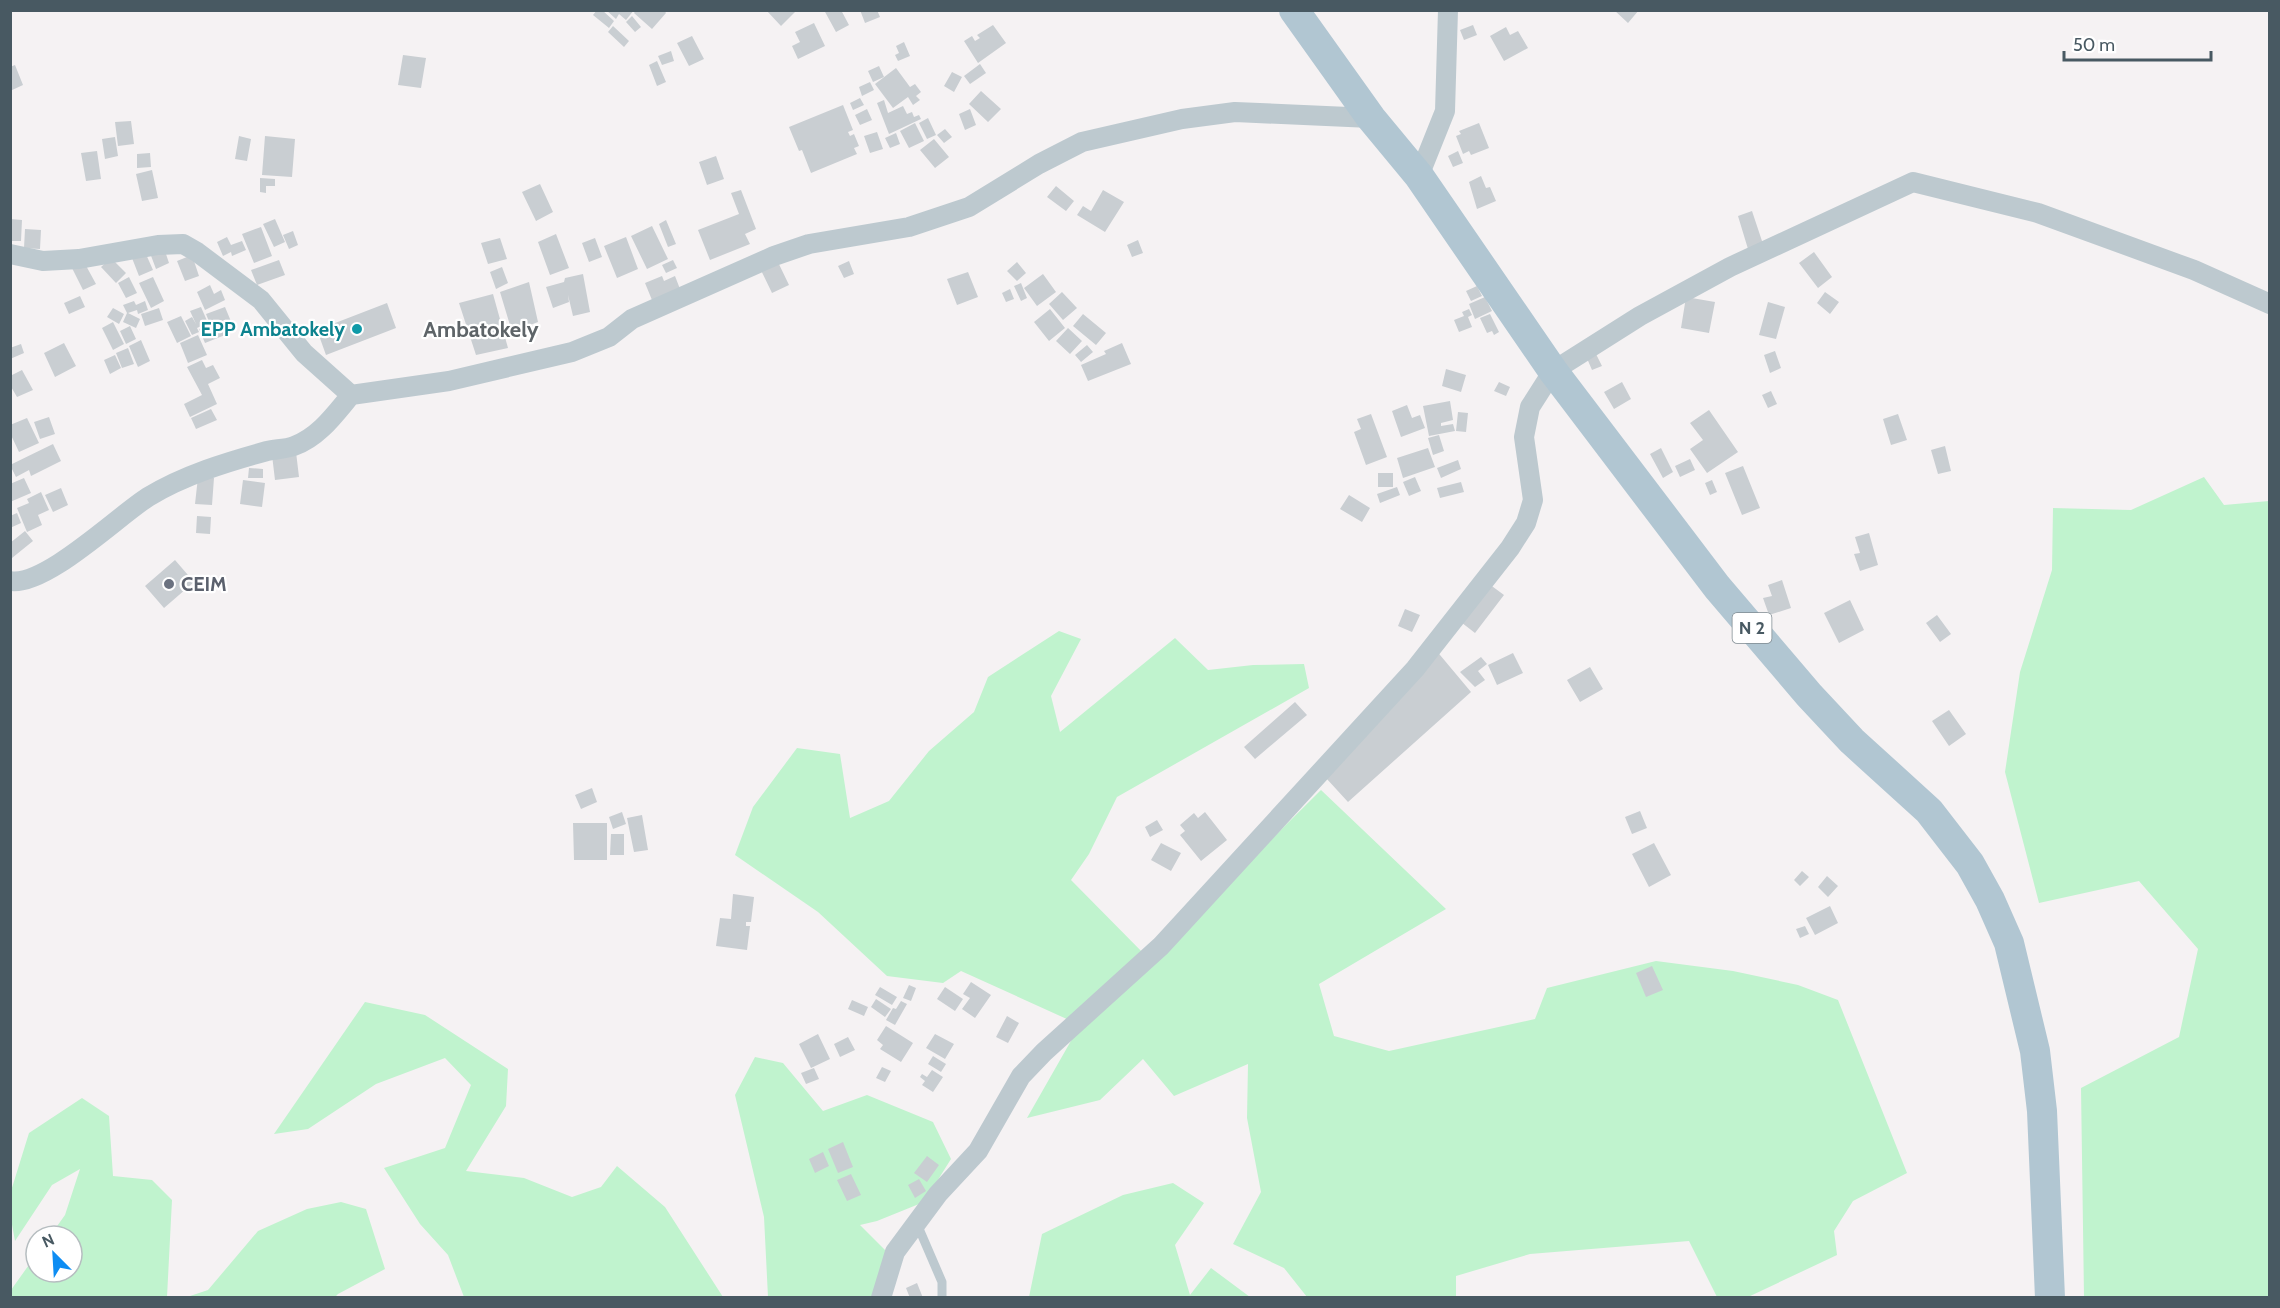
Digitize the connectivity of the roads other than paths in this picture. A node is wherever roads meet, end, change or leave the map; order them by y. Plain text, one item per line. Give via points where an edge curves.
1 (1294, 10) edge
2 (1448, 10) edge
3 (1371, 118) junction
4 (1419, 176) junction
5 (10, 254) edge
6 (2270, 304) edge
7 (1553, 370) junction
8 (351, 395) junction
9 (10, 581) edge
10 (916, 1221) junction
11 (881, 1298) edge
12 (942, 1298) edge
13 (2050, 1298) edge

1 - 3 main road, N 2
2 - 4 street via 1444,111
3 - 4 main road, N 2
3 - 8 street via 1235,112 1182,119 1082,142 969,207 909,227 809,244 774,256 632,320 609,337 572,352 449,381
4 - 7 main road, N 2
5 - 8 street via 43,261 79,259 183,244 261,300 304,353
6 - 7 street via 2194,270 2038,213 1913,182 1730,267
7 - 10 street via 1530,407 1524,437 1533,500 1526,523 1510,548 1415,669 1161,946 1021,1076 978,1151
7 - 13 main road, N 2 via 1717,587 1852,741 1929,811 1970,864 1990,900 2009,943 2035,1051 2042,1111
8 - 9 street via 322,429 294,446 252,455 161,490 63,560 36,576
10 - 11 street via 896,1251
10 - 12 lane via 942,1282

